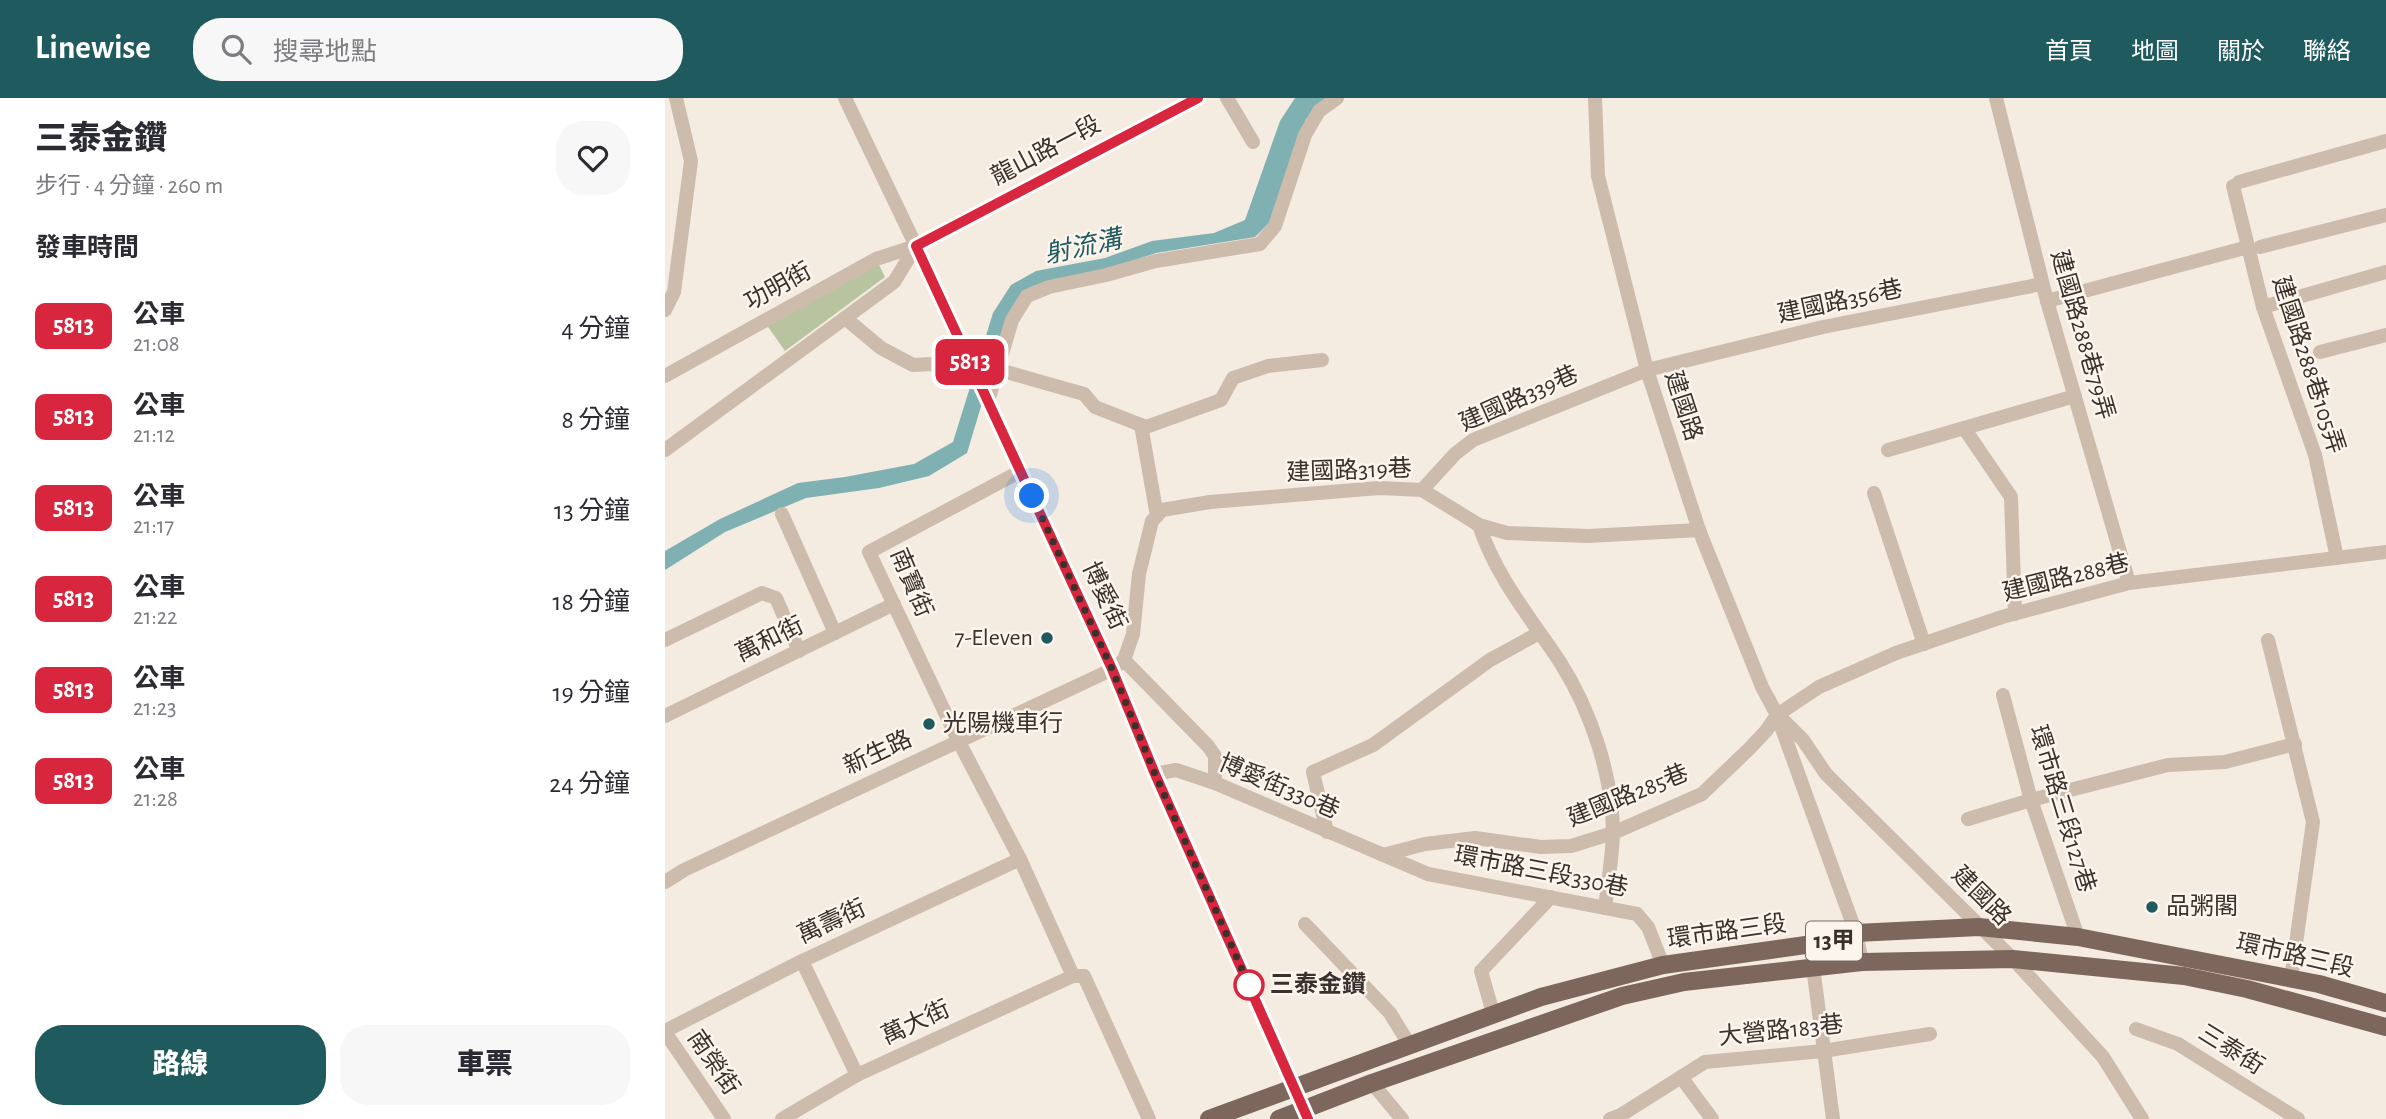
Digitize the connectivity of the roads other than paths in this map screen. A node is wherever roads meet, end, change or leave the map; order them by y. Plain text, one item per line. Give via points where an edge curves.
1 (676, 98) edge
2 (845, 98) edge
3 (1198, 98) edge
4 (1227, 98) edge
5 (1337, 98) edge
6 (1595, 98) edge
7 (1996, 98) edge
8 (2386, 141) edge
9 (1253, 142) dead end
10 (2386, 215) edge
11 (916, 246) junction
12 (2254, 247) junction
13 (2386, 272) edge
14 (2042, 284) junction
15 (2047, 301) junction
16 (2263, 307) junction
17 (665, 310) edge
18 (845, 318) junction
19 (2386, 335) edge
20 (2321, 352) dead end
21 (1322, 360) dead end
22 (970, 362) junction
23 (996, 369) junction
24 (1647, 370) junction
25 (665, 376) edge
26 (982, 389) junction
27 (2075, 396) junction
28 (1141, 425) junction
29 (1964, 428) junction
30 (665, 450) edge
31 (1888, 450) dead end
32 (1021, 471) junction
33 (1422, 491) junction
34 (1874, 492) dead end
35 (782, 514) dead end
36 (1157, 516) junction
37 (1479, 525) junction
38 (1699, 530) junction
39 (2386, 552) edge
40 (2337, 558) junction
41 (2129, 583) junction
42 (894, 604) junction
43 (2015, 614) junction
44 (835, 633) junction
45 (1539, 633) junction
46 (665, 640) edge
47 (2268, 640) dead end
48 (1924, 644) junction
49 (799, 651) junction
50 (1118, 664) junction
51 (2003, 695) dead end
52 (1777, 715) junction
53 (665, 716) edge
54 (958, 740) junction
55 (2295, 744) junction
56 (1155, 774) junction
57 (1215, 783) junction
58 (2031, 800) junction
59 (1968, 819) dead end
60 (1327, 832) junction
61 (1613, 833) junction
62 (1383, 855) junction
63 (1020, 859) junction
64 (665, 882) edge
65 (1551, 897) junction
66 (1605, 908) junction
67 (1304, 924) dead end
68 (1979, 927) junction
69 (1856, 933) junction
70 (2078, 937) junction
71 (2013, 959) junction
72 (802, 961) junction
73 (1862, 962) junction
74 (1663, 965) junction
75 (1813, 967) junction
76 (1073, 976) junction
77 (2291, 979) junction
78 (2386, 1003) edge
79 (1493, 1013) junction
80 (2386, 1027) edge
81 (2136, 1029) dead end
82 (665, 1031) edge
83 (1930, 1034) dead end
84 (1409, 1044) junction
85 (1823, 1052) junction
86 (857, 1075) junction
87 (1681, 1077) junction
88 (1371, 1083) junction
89 (1294, 1087) junction
90 (1306, 1114) edge
91 (724, 1119) edge
92 (782, 1119) edge
93 (1149, 1119) edge
94 (1209, 1119) edge
95 (1279, 1119) edge
96 (1402, 1119) edge
97 (1610, 1119) edge
98 (1711, 1119) edge
99 (1833, 1119) edge
100 (2142, 1119) edge
101 (2298, 1119) edge

1 - 17 street via 691,161 674,292
2 - 11 street, 博愛街
3 - 11 street, 龍山路一段
4 - 9 street
5 - 23 street via 1319,111 1304,135 1275,226 1260,244 1156,261 1027,296 1011,320
6 - 24 street, 建國路 via 1598,176
7 - 14 street, 建國路288巷79弄
8 - 12 street, 建國路288巷105弄 via 2236,184
10 - 12 street
11 - 18 street via 894,282
11 - 22 street, 博愛街
11 - 25 street, 功明街 via 876,259
12 - 15 street
12 - 16 street, 建國路288巷105弄
13 - 16 street
14 - 15 street, 建國路288巷79弄
14 - 24 street, 建國路356巷 via 1823,327
15 - 27 street, 建國路288巷79弄
16 - 40 street, 建國路288巷105弄 via 2315,455
18 - 22 street via 881,348 913,365
18 - 30 street
19 - 20 street
21 - 28 street via 1268,366 1233,378 1221,400
22 - 26 street, 博愛街
23 - 26 street
23 - 28 street via 1084,394 1095,407
24 - 33 street, 建國路339巷 via 1473,440
24 - 38 street, 建國路
26 - 32 street, 博愛街
27 - 29 street
27 - 41 street, 建國路288巷79弄
28 - 36 street
29 - 31 street
29 - 43 street via 2011,497
32 - 42 street, 南寶街 via 869,552
32 - 50 street, 博愛街
33 - 36 street, 建國路319巷 via 1379,488 1210,502 1162,510
33 - 37 street, 建國路319巷
34 - 48 street
35 - 44 street
36 - 50 street via 1139,574 1132,634
37 - 38 street, 建國路319巷 via 1507,533 1588,537
37 - 45 street via 1488,554
38 - 52 street, 建國路
39 - 40 street, 建國路288巷
40 - 41 street, 建國路288巷
41 - 43 street, 建國路288巷
42 - 44 street, 萬和街
42 - 54 street, 南寶街
43 - 48 street, 建國路288巷
44 - 49 street, 萬和街
45 - 60 street via 1490,660 1373,745 1313,772
45 - 61 street via 1561,664 1591,723 1608,783
46 - 49 street via 762,593 776,598
47 - 55 street
48 - 52 street, 建國路288巷 via 1818,687
49 - 53 street, 萬和街
50 - 54 street, 新生路
50 - 56 street, 博愛街
50 - 57 street via 1208,746 1215,756
51 - 58 street, 環市路三段127巷
52 - 61 street, 建國路285巷 via 1702,794
52 - 68 street, 建國路 via 1803,740 1826,774
52 - 69 street, 建國路
54 - 63 street, 南寶街
54 - 64 street, 新生路
55 - 58 street via 2225,761 2168,765
55 - 77 street via 2313,822
56 - 57 street, 博愛街330巷 via 1177,770
56 - 89 street, 博愛街
57 - 60 street, 博愛街330巷
58 - 59 street
58 - 70 street, 環市路三段127巷
60 - 62 street, 博愛街330巷
61 - 62 street, 建國路285巷 via 1571,846 1475,838
61 - 66 street
62 - 65 street, 環市路三段330巷 via 1428,874
63 - 72 street, 萬壽街
63 - 76 street, 南寶街
65 - 66 street, 環市路三段330巷
65 - 79 street via 1481,971
66 - 74 street, 環市路三段330巷 via 1637,914 1648,927
67 - 84 street via 1390,1013
68 - 69 main road, 環市路三段 / 13甲
68 - 70 main road, 環市路三段 / 13甲
68 - 71 street, 建國路
69 - 73 street, 建國路
69 - 74 main road, 環市路三段 / 13甲 via 1834,941
70 - 77 main road, 環市路三段 / 13甲
71 - 73 main road, 環市路三段 / 13甲
71 - 80 main road, 環市路三段 / 13甲 via 2185,976
71 - 100 street, 建國路 via 2103,1057
72 - 82 street, 萬壽街
72 - 86 street
73 - 75 main road, 環市路三段 / 13甲
74 - 79 main road, 環市路三段 / 13甲
75 - 85 street
75 - 88 main road, 環市路三段 / 13甲 via 1684,982 1622,996
76 - 86 street, 萬大街
76 - 93 street, 南寶街 via 1084,976
77 - 78 main road, 環市路三段 / 13甲
79 - 84 main road, 環市路三段 / 13甲
81 - 101 street, 三泰街 via 2178,1044
82 - 91 street, 南榮街
83 - 85 street, 大營路183巷
84 - 89 main road, 環市路三段 / 13甲
85 - 87 street, 大營路183巷 via 1705,1062
85 - 99 street
86 - 92 street, 萬大街
87 - 97 street, 大營路183巷
87 - 98 street
88 - 90 main road, 環市路三段 / 13甲
88 - 96 street
89 - 90 street, 博愛街
89 - 94 main road, 13甲
90 - 95 main road, 13甲

